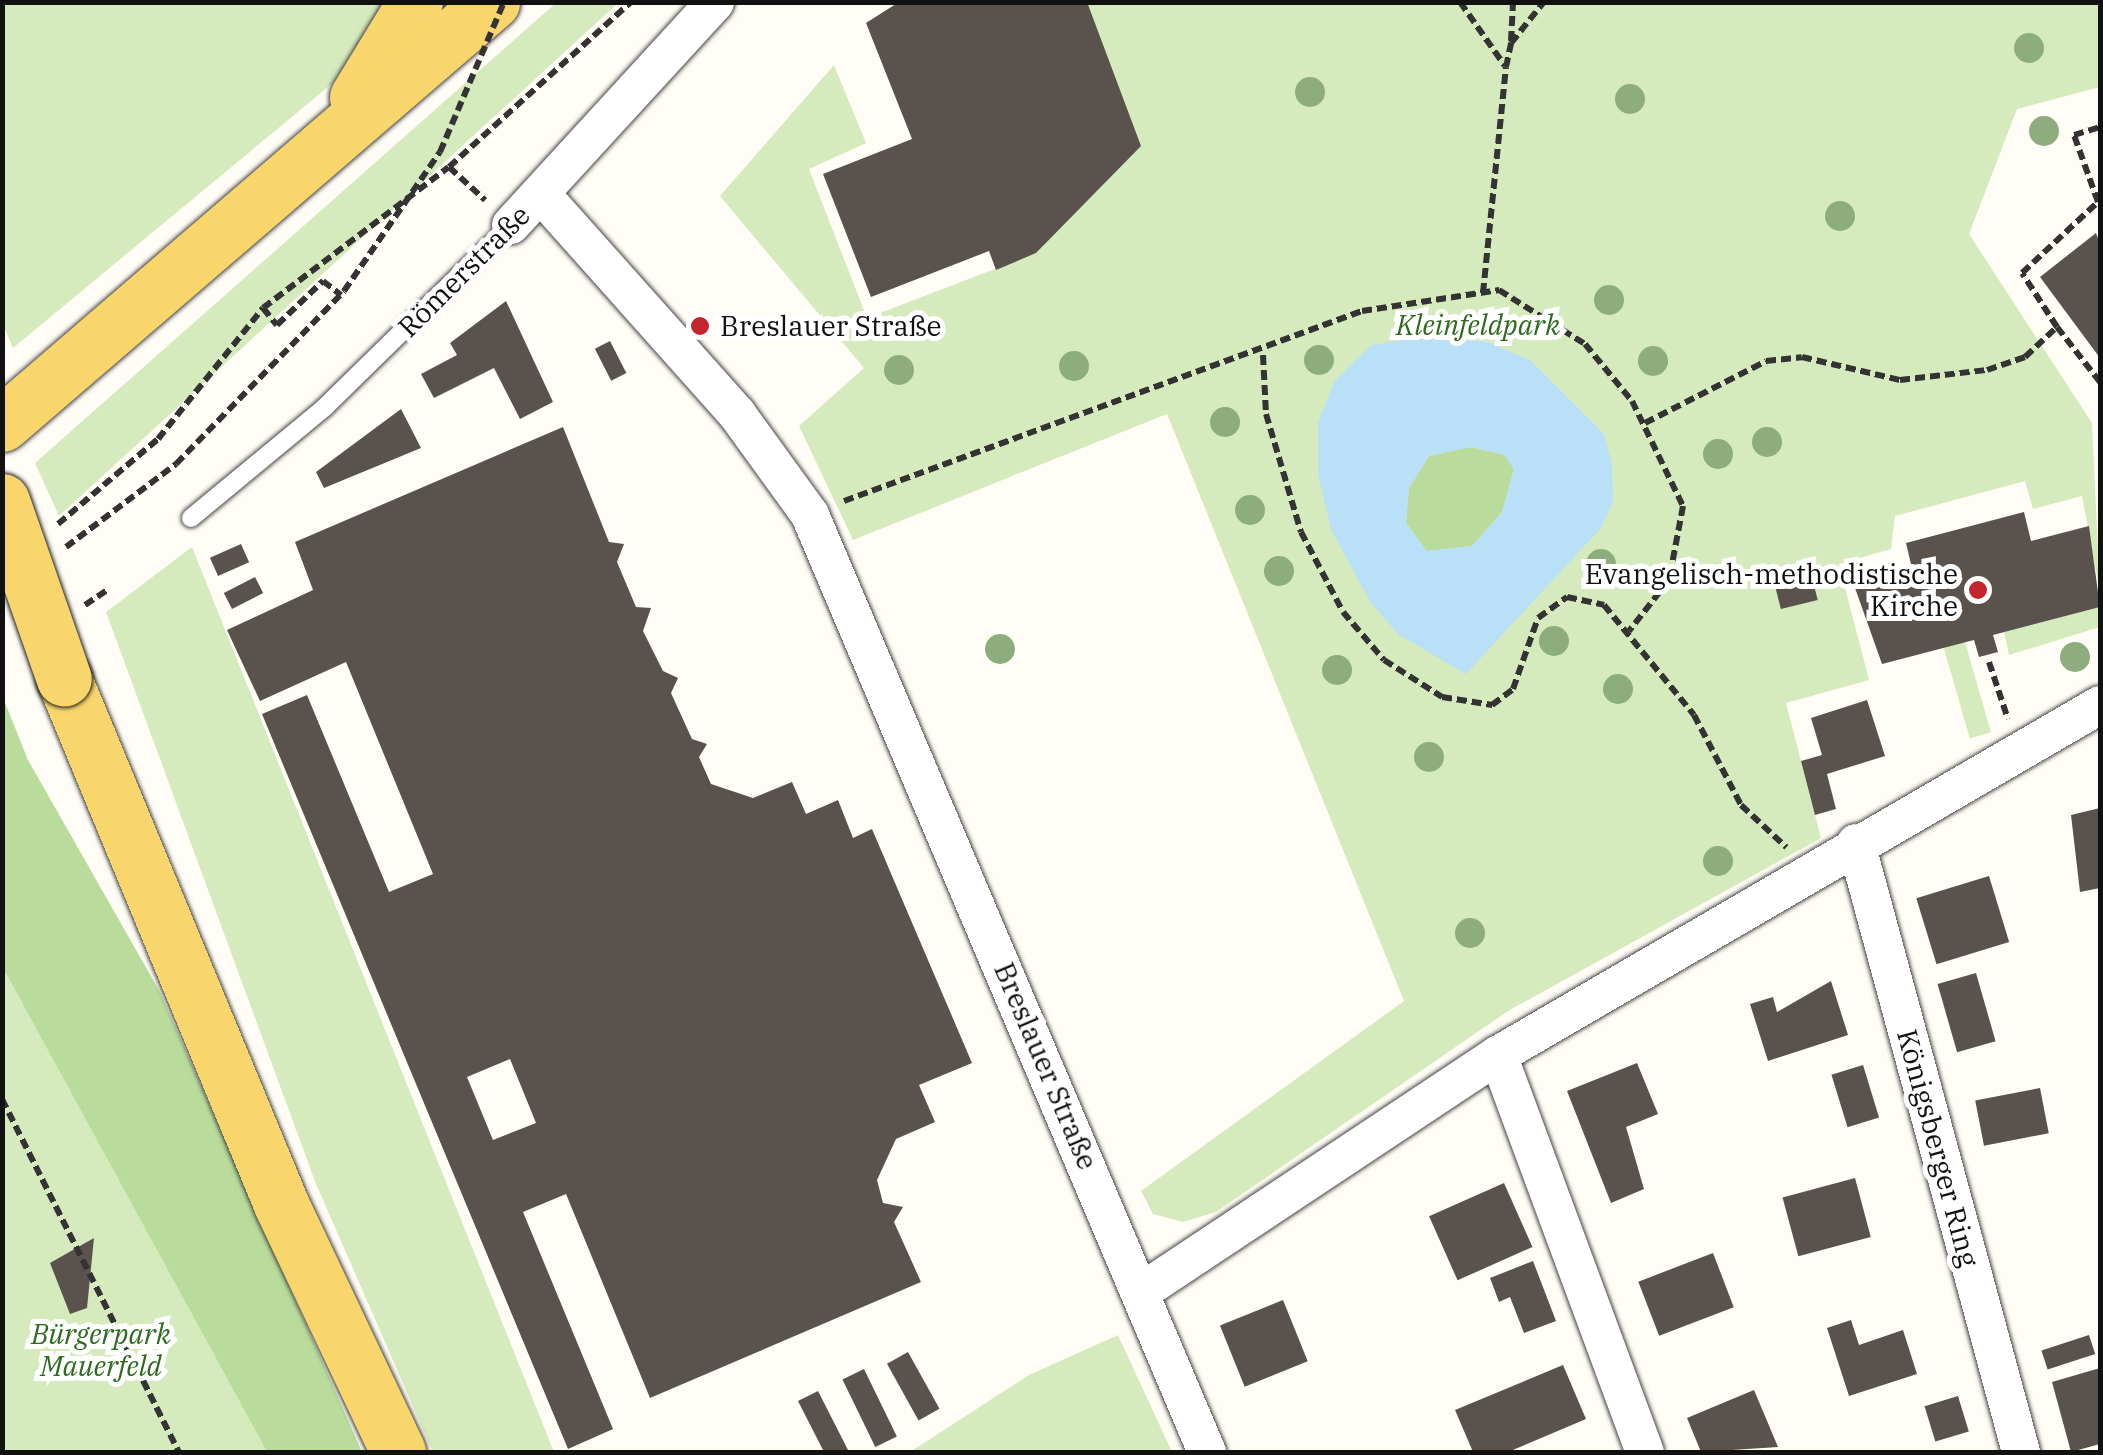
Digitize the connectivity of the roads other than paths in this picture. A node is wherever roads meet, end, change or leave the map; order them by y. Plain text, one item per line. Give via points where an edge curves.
1 (415, 2) edge
2 (492, 2) edge
3 (715, 2) edge
4 (321, 155) junction
5 (541, 194) junction
6 (512, 224) joint
7 (2, 424) edge
8 (2, 502) edge
9 (191, 518) dead end
10 (2100, 705) edge
11 (1856, 843) junction
12 (1498, 1055) junction
13 (1141, 1292) junction
14 (398, 1452) edge
15 (1207, 1452) edge
16 (1645, 1452) edge
17 (2021, 1452) edge

1 - 4 main road
2 - 4 main road
3 - 5 street, Römerstraße
4 - 7 main road
5 - 6 street, Römerstraße
5 - 13 street, Breslauer Straße via 737,414 810,515
6 - 9 lane, Römerstraße via 325,407
8 - 14 main road, bridge via 64,679 289,1222
10 - 11 street
11 - 12 street
11 - 17 street, Königsberger Ring
12 - 13 street
12 - 16 street
13 - 15 street, Breslauer Straße

